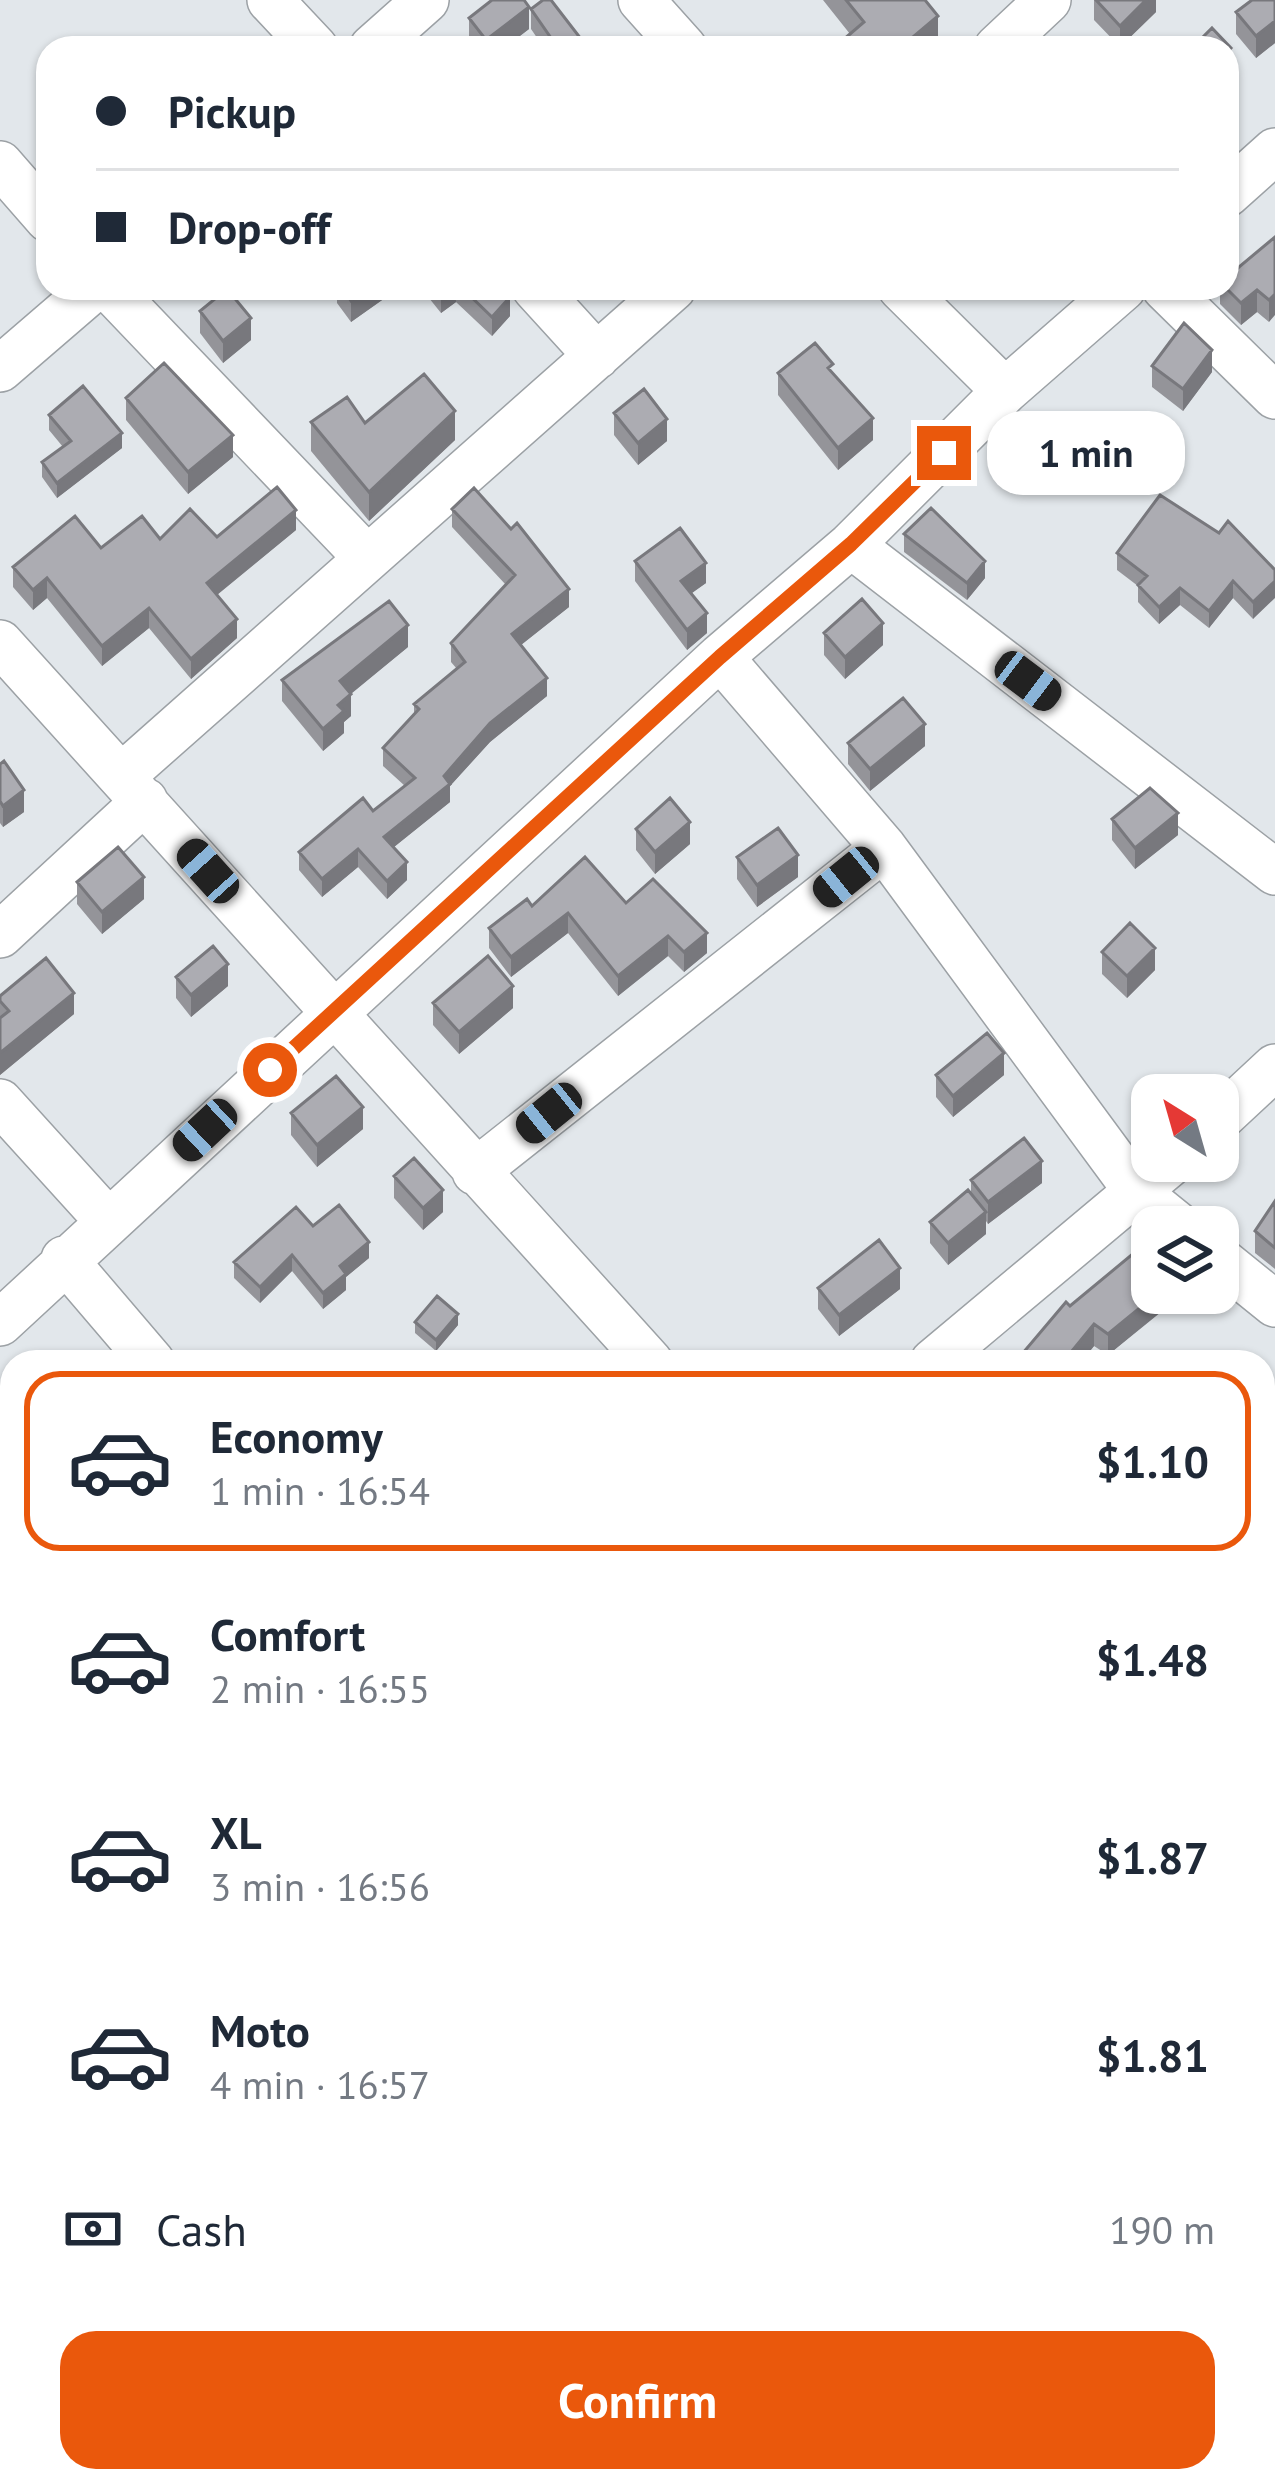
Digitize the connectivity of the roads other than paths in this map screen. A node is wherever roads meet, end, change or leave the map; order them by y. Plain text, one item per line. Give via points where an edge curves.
1 (270, 0) edge
2 (426, 0) edge
3 (1048, 0) edge
4 (304, 36) edge
5 (386, 36) edge
6 (1010, 36) edge
7 (1275, 151) edge
8 (0, 164) edge
9 (1239, 183) edge
10 (36, 205) edge
11 (80, 300) edge
12 (120, 300) edge
13 (546, 300) edge
14 (660, 300) edge
15 (913, 300) edge
16 (1109, 300) edge
17 (1178, 300) edge
18 (597, 356) junction
19 (0, 369) edge
20 (1005, 391) junction
21 (1275, 396) edge
22 (851, 544) junction
23 (366, 557) junction
24 (0, 643) edge
25 (720, 657) junction
26 (134, 788) junction
27 (884, 848) junction
28 (1275, 872) edge
29 (4, 925) edge
30 (335, 1011) junction
31 (1275, 1067) edge
32 (1239, 1100) edge
33 (0, 1102) edge
34 (475, 1172) junction
35 (1150, 1182) edge
36 (1138, 1193) junction
37 (1154, 1206) edge
38 (107, 1220) junction
39 (64, 1259) junction
40 (1239, 1275) edge
41 (1275, 1304) edge
42 (0, 1323) edge
43 (142, 1350) edge
44 (639, 1350) edge
45 (948, 1350) edge

1 - 4 street
2 - 5 street
3 - 6 street
7 - 9 street
8 - 10 street
11 - 19 street
12 - 23 street
13 - 18 street
14 - 18 street
15 - 20 street
16 - 20 street
17 - 21 street
18 - 23 street
20 - 22 street
22 - 25 street
22 - 28 street
23 - 26 street
24 - 26 street
25 - 27 street
25 - 30 street
26 - 29 street
26 - 30 street
27 - 34 street
27 - 36 street
30 - 34 street
30 - 38 street
31 - 32 street
33 - 38 street
34 - 44 street
35 - 36 street
36 - 37 street
36 - 45 street
38 - 39 street
39 - 42 street
39 - 43 street
40 - 41 street

